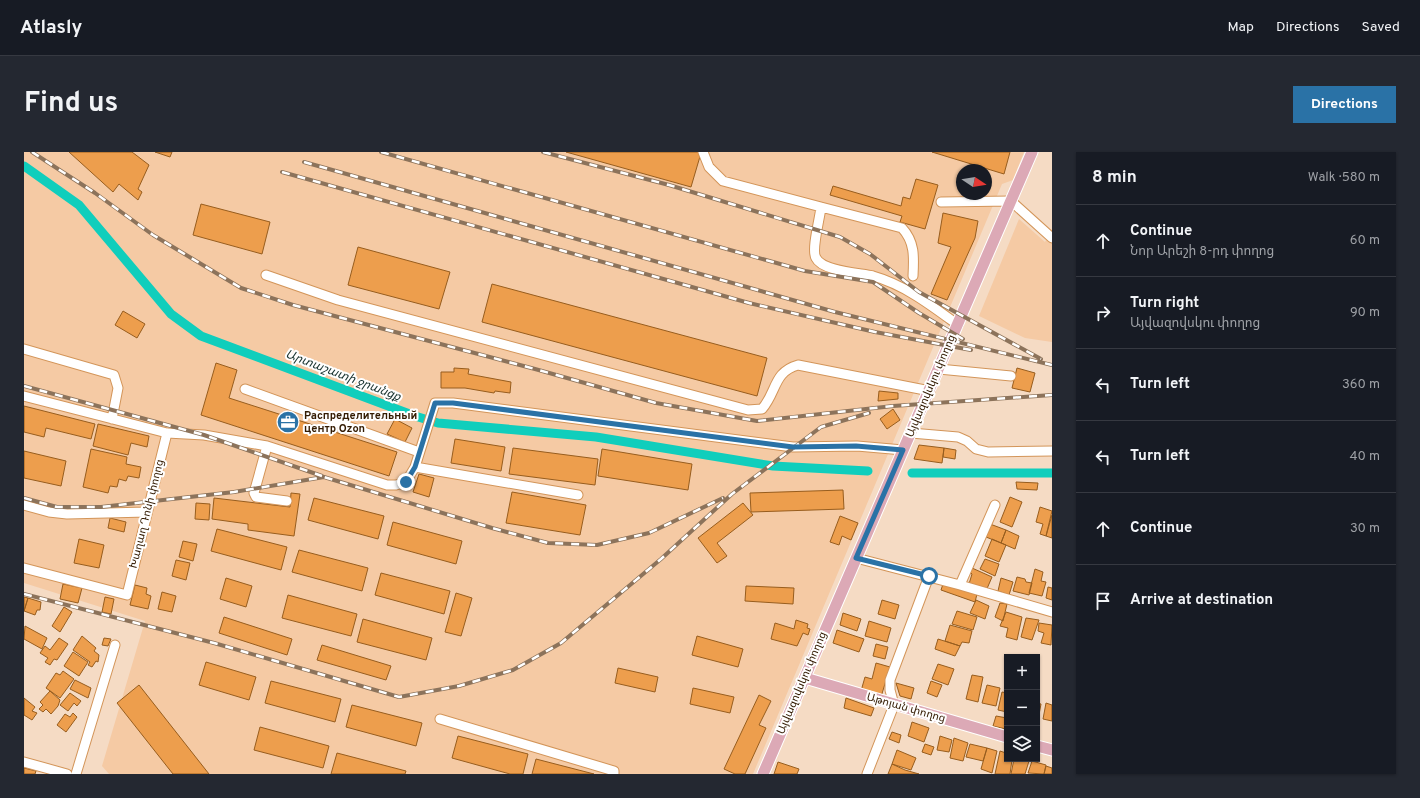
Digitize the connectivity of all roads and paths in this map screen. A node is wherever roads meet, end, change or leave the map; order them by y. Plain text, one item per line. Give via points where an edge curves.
1 (703, 152) edge
2 (1032, 152) edge
3 (1011, 201) junction
4 (941, 202) dead end
5 (821, 207) junction
6 (1040, 226) junction
7 (1052, 229) edge
8 (1052, 238) edge
9 (266, 275) dead end
10 (913, 276) dead end
11 (958, 325) junction
12 (24, 349) edge
13 (939, 369) junction
14 (1011, 376) dead end
15 (245, 389) dead end
16 (930, 391) junction
17 (24, 396) edge
18 (112, 419) junction
19 (167, 433) junction
20 (911, 433) junction
21 (267, 446) junction
22 (903, 450) junction
23 (1052, 451) edge
24 (419, 452) junction
25 (415, 467) junction
26 (578, 495) dead end
27 (287, 501) dead end
28 (24, 505) edge
29 (995, 505) dead end
30 (147, 512) junction
31 (856, 558) junction
32 (24, 568) edge
33 (929, 576) junction
34 (960, 585) junction
35 (1052, 612) edge
36 (115, 645) dead end
37 (805, 678) junction
38 (894, 705) junction
39 (440, 719) dead end
40 (1004, 736) edge
41 (1040, 747) edge
42 (1052, 750) edge
43 (24, 762) edge
44 (67, 774) edge
45 (76, 774) edge
46 (614, 774) edge
47 (763, 774) edge
48 (867, 774) edge

1 - 5 street via 709,167 723,182
2 - 3 main road, Այվազովսկու փողոց
3 - 4 street
3 - 6 street
3 - 11 main road, Այվազովսկու փողոց
5 - 10 street via 902,228 909,235 913,245
5 - 11 street via 813,252 816,259 826,266 892,283 928,303
6 - 7 street
6 - 8 street
9 - 16 street via 338,300 748,410 762,409 787,368 798,365
11 - 13 main road, Այվազովսկու փողոց
12 - 18 street via 114,375 118,388
13 - 14 street
13 - 16 main road, Այվազովսկու փողոց
15 - 24 street
16 - 20 main road, Այվազովսկու փողոց
17 - 18 street
18 - 19 street
19 - 21 street via 204,435
19 - 30 street, Խաղաղ Դոնի փողոց
20 - 22 main road, Այվազովսկու փողոց
20 - 23 street via 958,437 976,449 988,452
21 - 25 street via 387,485 396,486 406,482
21 - 27 street via 254,493 261,499
22 - 24 street via 856,446 793,447 453,403 435,403
22 - 31 main road, Այվազովսկու փողոց
24 - 25 street
25 - 26 street
28 - 30 street via 67,514
29 - 34 street
30 - 32 street, Խաղաղ Դոնի փողոց via 127,595
31 - 33 street
31 - 37 main road, Այվազովսկու փողոց
33 - 34 street
33 - 38 street via 890,680
34 - 35 street
36 - 45 street
37 - 38 main road, Աթոյան փողոց
37 - 47 main road, Այվազովսկու փողոց
38 - 40 main road, Աթոյան փողոց
38 - 48 street
39 - 46 street via 614,771
41 - 42 main road
43 - 44 street

